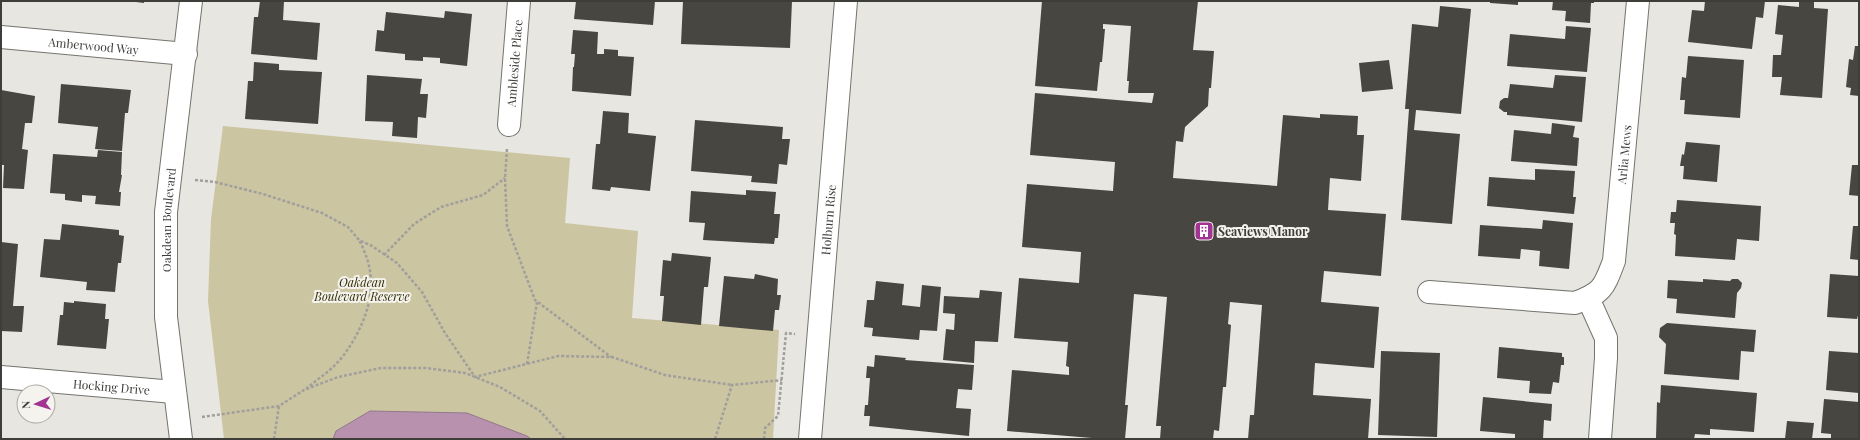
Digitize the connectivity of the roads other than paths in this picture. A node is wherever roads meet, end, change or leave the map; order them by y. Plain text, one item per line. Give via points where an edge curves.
1 (191, 1) edge
2 (519, 1) edge
3 (846, 1) edge
4 (1638, 1) edge
5 (1, 38) edge
6 (186, 54) junction
7 (509, 125) road end
8 (1429, 292) dead end
9 (1588, 298) junction
10 (1, 378) edge
11 (174, 392) junction
12 (180, 430) edge
13 (810, 439) edge
14 (1600, 439) edge

1 - 6 street, Oakdean Boulevard
2 - 7 street, Ambleside Place
3 - 13 street, Holburn Rise
4 - 9 street, Arlia Mews via 1614,261 1604,286
5 - 6 street, Amberwood Way
6 - 11 street, Oakdean Boulevard via 166,212 166,318
8 - 9 street, Arlia Mews via 1575,303
9 - 14 street via 1606,338
10 - 11 street, Hocking Drive
11 - 12 street, Oakdean Boulevard

